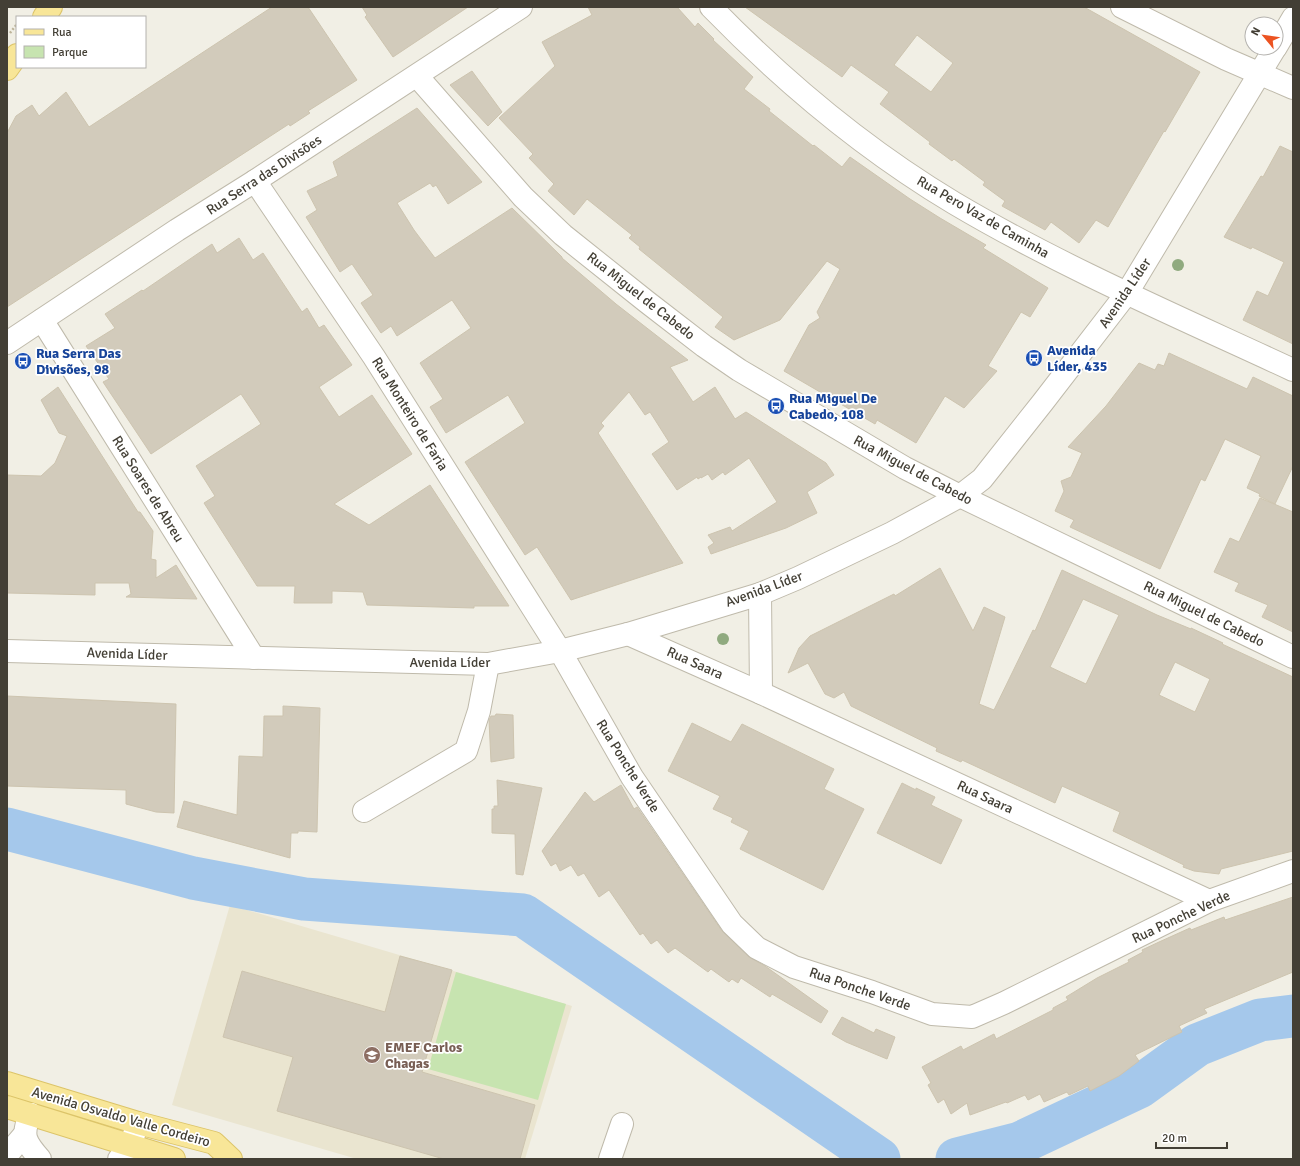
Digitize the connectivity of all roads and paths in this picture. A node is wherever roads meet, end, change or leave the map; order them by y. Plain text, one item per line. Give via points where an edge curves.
1 (51, 7) edge
2 (521, 7) edge
3 (711, 7) edge
4 (1122, 7) edge
5 (45, 16) edge
6 (1293, 18) edge
7 (16, 25) edge
8 (1284, 33) edge
9 (7, 36) edge
10 (16, 56) edge
11 (1271, 56) edge
12 (7, 69) edge
13 (1260, 74) junction
14 (417, 76) junction
15 (1293, 88) edge
16 (255, 181) junction
17 (1127, 293) junction
18 (42, 320) junction
19 (7, 343) edge
20 (1293, 370) edge
21 (960, 496) junction
22 (760, 594) junction
23 (628, 634) junction
24 (7, 651) edge
25 (560, 651) junction
26 (1293, 657) edge
27 (254, 658) junction
28 (488, 664) junction
29 (761, 693) junction
30 (364, 811) dead end
31 (1293, 871) edge
32 (1210, 901) junction
33 (7, 1083) edge
34 (82, 1106) junction
35 (7, 1107) edge
36 (138, 1123) junction
37 (622, 1124) dead end
38 (27, 1125) junction
39 (125, 1153) edge
40 (7, 1155) edge
41 (40, 1159) edge
42 (174, 1159) edge
43 (231, 1159) edge
44 (610, 1159) edge

1 - 5 main road
2 - 14 street, Rua Serra das Divisões
3 - 17 street, Rua Pero Vaz de Caminha via 744,41 827,115 894,164 953,202 1040,251
4 - 13 street
6 - 8 street, Avenida Líder
7 - 9 path
10 - 12 main road
11 - 13 street, Avenida Líder
13 - 15 street
13 - 17 street, Avenida Líder
14 - 16 street, Rua Serra das Divisões
14 - 21 street, Rua Miguel de Cabedo via 523,197 563,235 647,302 739,370 905,468
16 - 18 street, Rua Serra das Divisões
16 - 25 street, Rua Monteiro de Faria via 374,357
17 - 20 street, Rua Pero Vaz de Caminha
17 - 21 street, Avenida Líder via 982,479
18 - 19 street, Rua Serra das Divisões
18 - 27 street, Rua Soares de Abreu
21 - 22 street, Avenida Líder via 892,533
21 - 26 street, Rua Miguel de Cabedo
22 - 23 street, Avenida Líder
22 - 29 street
23 - 25 street, Avenida Líder
23 - 29 street, Rua Saara
24 - 27 street, Avenida Líder
25 - 28 street, Avenida Líder
25 - 32 street, Rua Ponche Verde via 632,777 732,924 757,948 794,967 932,1014 972,1017
27 - 28 street, Avenida Líder
28 - 30 street via 479,711 466,751
29 - 32 street, Rua Saara
31 - 32 street, Rua Ponche Verde
33 - 34 main road, Avenida Osvaldo Valle Cordeiro
34 - 36 main road, Avenida Osvaldo Valle Cordeiro
34 - 38 main road via 72,1111 42,1105
35 - 38 main road, Avenida Osvaldo Valle Cordeiro
36 - 39 street
36 - 43 main road, Avenida Osvaldo Valle Cordeiro via 214,1143
37 - 44 street
38 - 39 main road, Avenida Osvaldo Valle Cordeiro
38 - 40 street
38 - 41 street via 29,1145
39 - 42 main road, Avenida Osvaldo Valle Cordeiro

